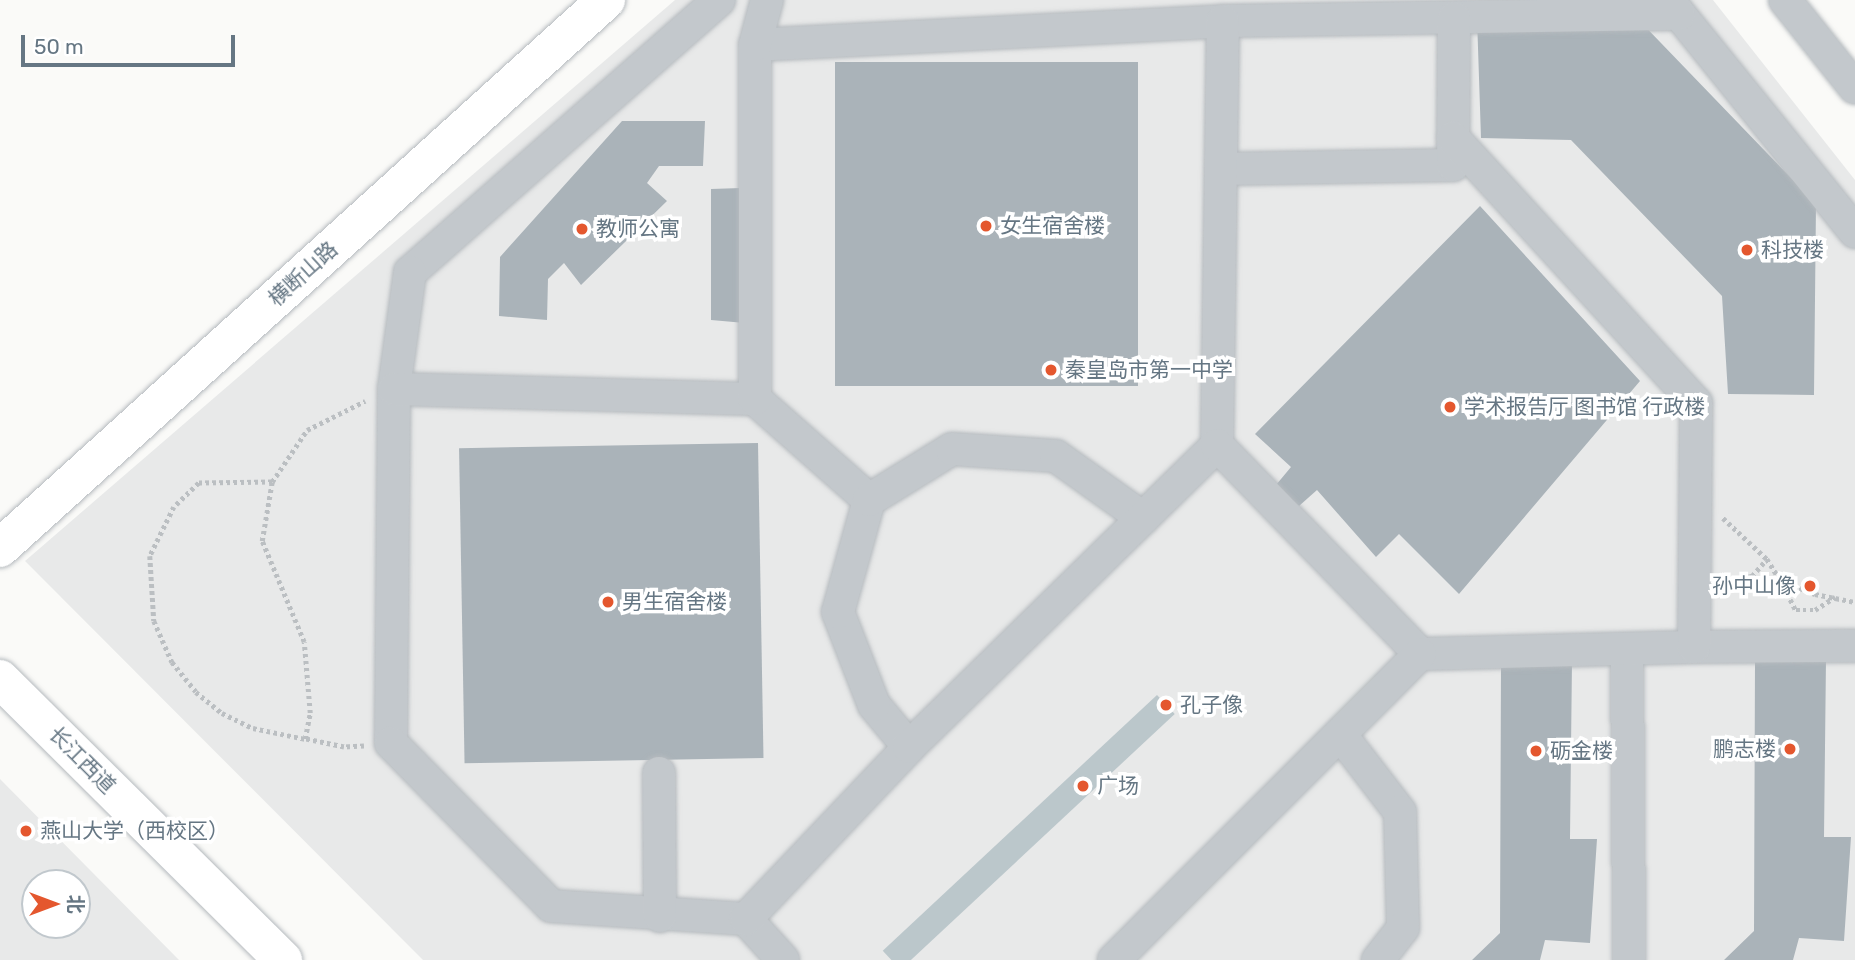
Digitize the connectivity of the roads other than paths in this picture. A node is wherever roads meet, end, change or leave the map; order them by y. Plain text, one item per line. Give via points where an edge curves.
1 (606, 0) edge
2 (719, 0) edge
3 (767, 0) edge
4 (1784, 0) edge
5 (1674, 7) edge
6 (1454, 18) junction
7 (1223, 21) junction
8 (755, 45) junction
9 (1855, 88) edge
10 (1453, 138) junction
11 (1221, 169) junction
12 (1855, 232) edge
13 (394, 389) junction
14 (755, 398) junction
15 (1217, 445) junction
16 (869, 500) junction
17 (1143, 518) junction
18 (0, 548) edge
19 (1855, 646) edge
20 (1694, 647) junction
21 (1627, 649) junction
22 (1420, 654) junction
23 (0, 679) edge
24 (1340, 734) junction
25 (909, 747) junction
26 (659, 773) dead end
27 (660, 916) junction
28 (746, 919) junction
29 (282, 960) edge
30 (783, 960) edge
31 (1115, 960) edge
32 (1378, 960) edge
33 (1629, 960) edge

1 - 18 main road, 横断山路
2 - 13 street via 410,272
3 - 8 street
4 - 9 street
5 - 6 street
5 - 12 street
6 - 7 street
6 - 10 street
7 - 8 street
7 - 11 street
8 - 14 street
10 - 11 street via 1453,165
10 - 20 street via 1696,402
11 - 15 street
13 - 14 street
13 - 27 street via 391,743 551,906
14 - 16 street
15 - 17 street
15 - 22 street
16 - 17 street via 951,449 1017,453 1056,456
16 - 25 street via 838,612 874,705
17 - 25 street
19 - 20 street
20 - 21 street
21 - 22 street
21 - 33 street
22 - 24 street
23 - 29 main road, 长江西道
24 - 31 street
24 - 32 street via 1400,812 1404,928
25 - 28 street
26 - 27 street
27 - 28 street
28 - 30 street

